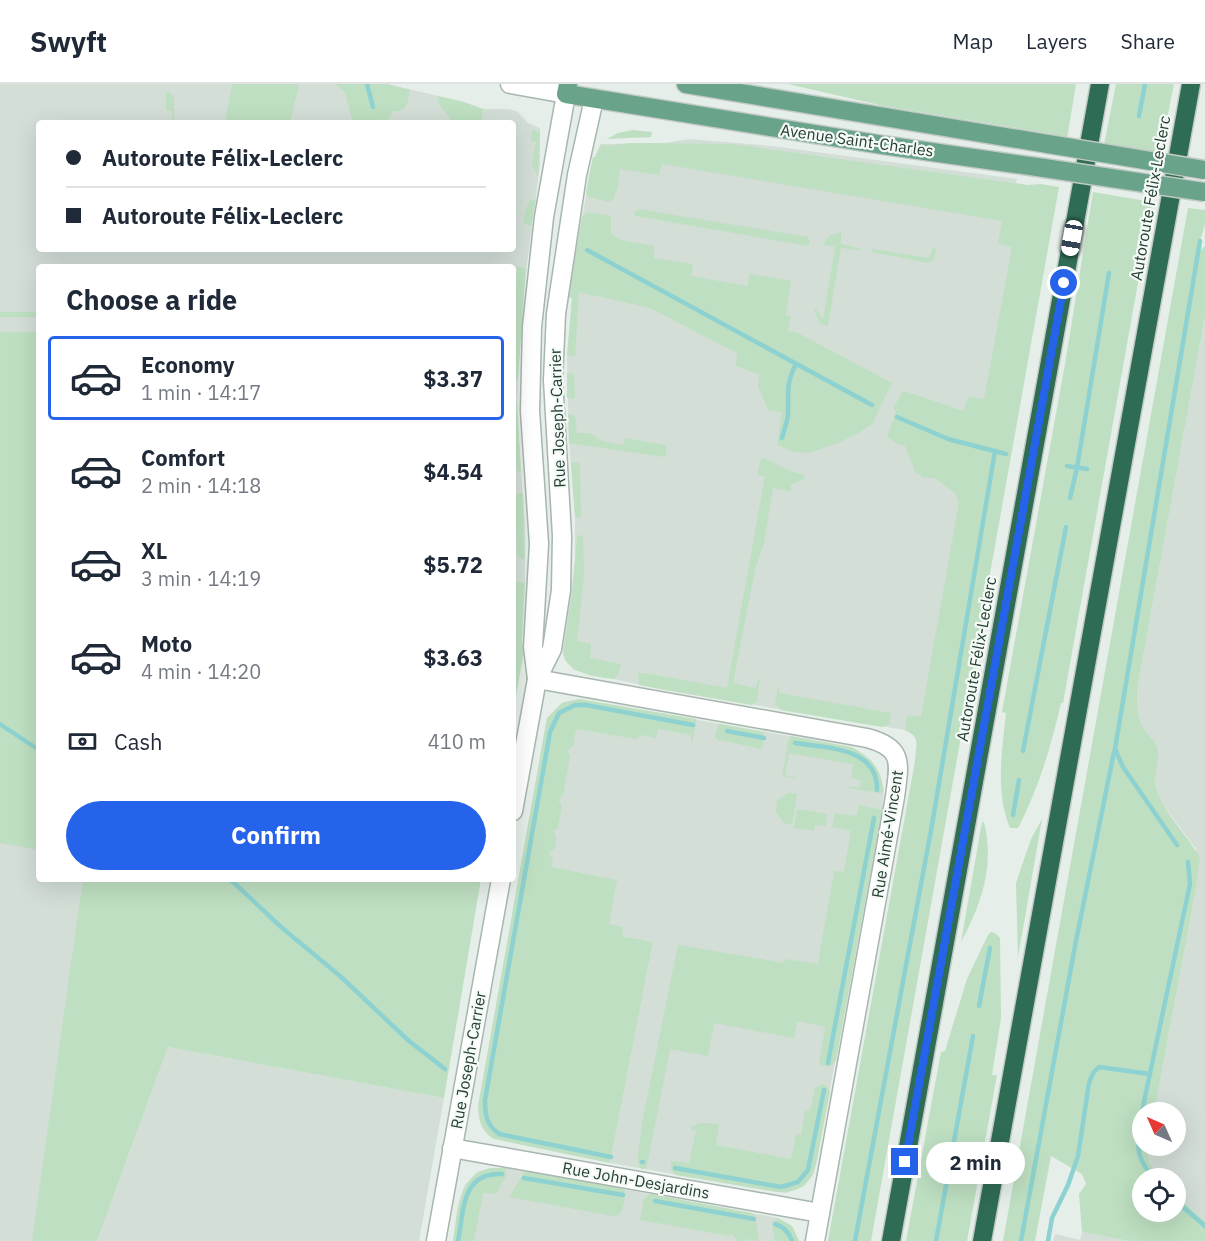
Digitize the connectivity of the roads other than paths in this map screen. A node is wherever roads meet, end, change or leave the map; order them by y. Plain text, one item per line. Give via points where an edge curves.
1 (510, 84) edge
2 (686, 84) edge
3 (1100, 84) edge
4 (1191, 84) edge
5 (567, 89) edge
6 (596, 91) edge
7 (1205, 170) edge
8 (1205, 192) edge
9 (537, 679) junction
10 (516, 794) edge
11 (500, 882) edge
12 (452, 1148) junction
13 (820, 1213) junction
14 (436, 1241) edge
15 (815, 1241) edge
16 (891, 1241) edge
17 (982, 1241) edge

1 - 5 street, Avenue Saint-Charles
2 - 7 main road, Avenue Saint-Charles, bridge
3 - 16 highway, Autoroute Félix-Leclerc
4 - 17 highway, Autoroute Félix-Leclerc
5 - 6 main road, Avenue Saint-Charles
5 - 9 street, Rue Joseph-Carrier via 545,208 532,327 530,411 539,544 533,647
6 - 8 main road, Avenue Saint-Charles, bridge via 883,145
6 - 9 street, Rue Joseph-Carrier via 576,184 556,314 553,380 562,536 561,590 552,649
9 - 10 street, Rue Joseph-Carrier
9 - 13 street, Rue Aimé-Vincent via 867,738 887,745 896,755 895,797
11 - 12 street, Rue Joseph-Carrier
12 - 13 street, Rue John-Desjardins
12 - 14 street, Rue Joseph-Carrier
13 - 15 street, Rue Aimé-Vincent

